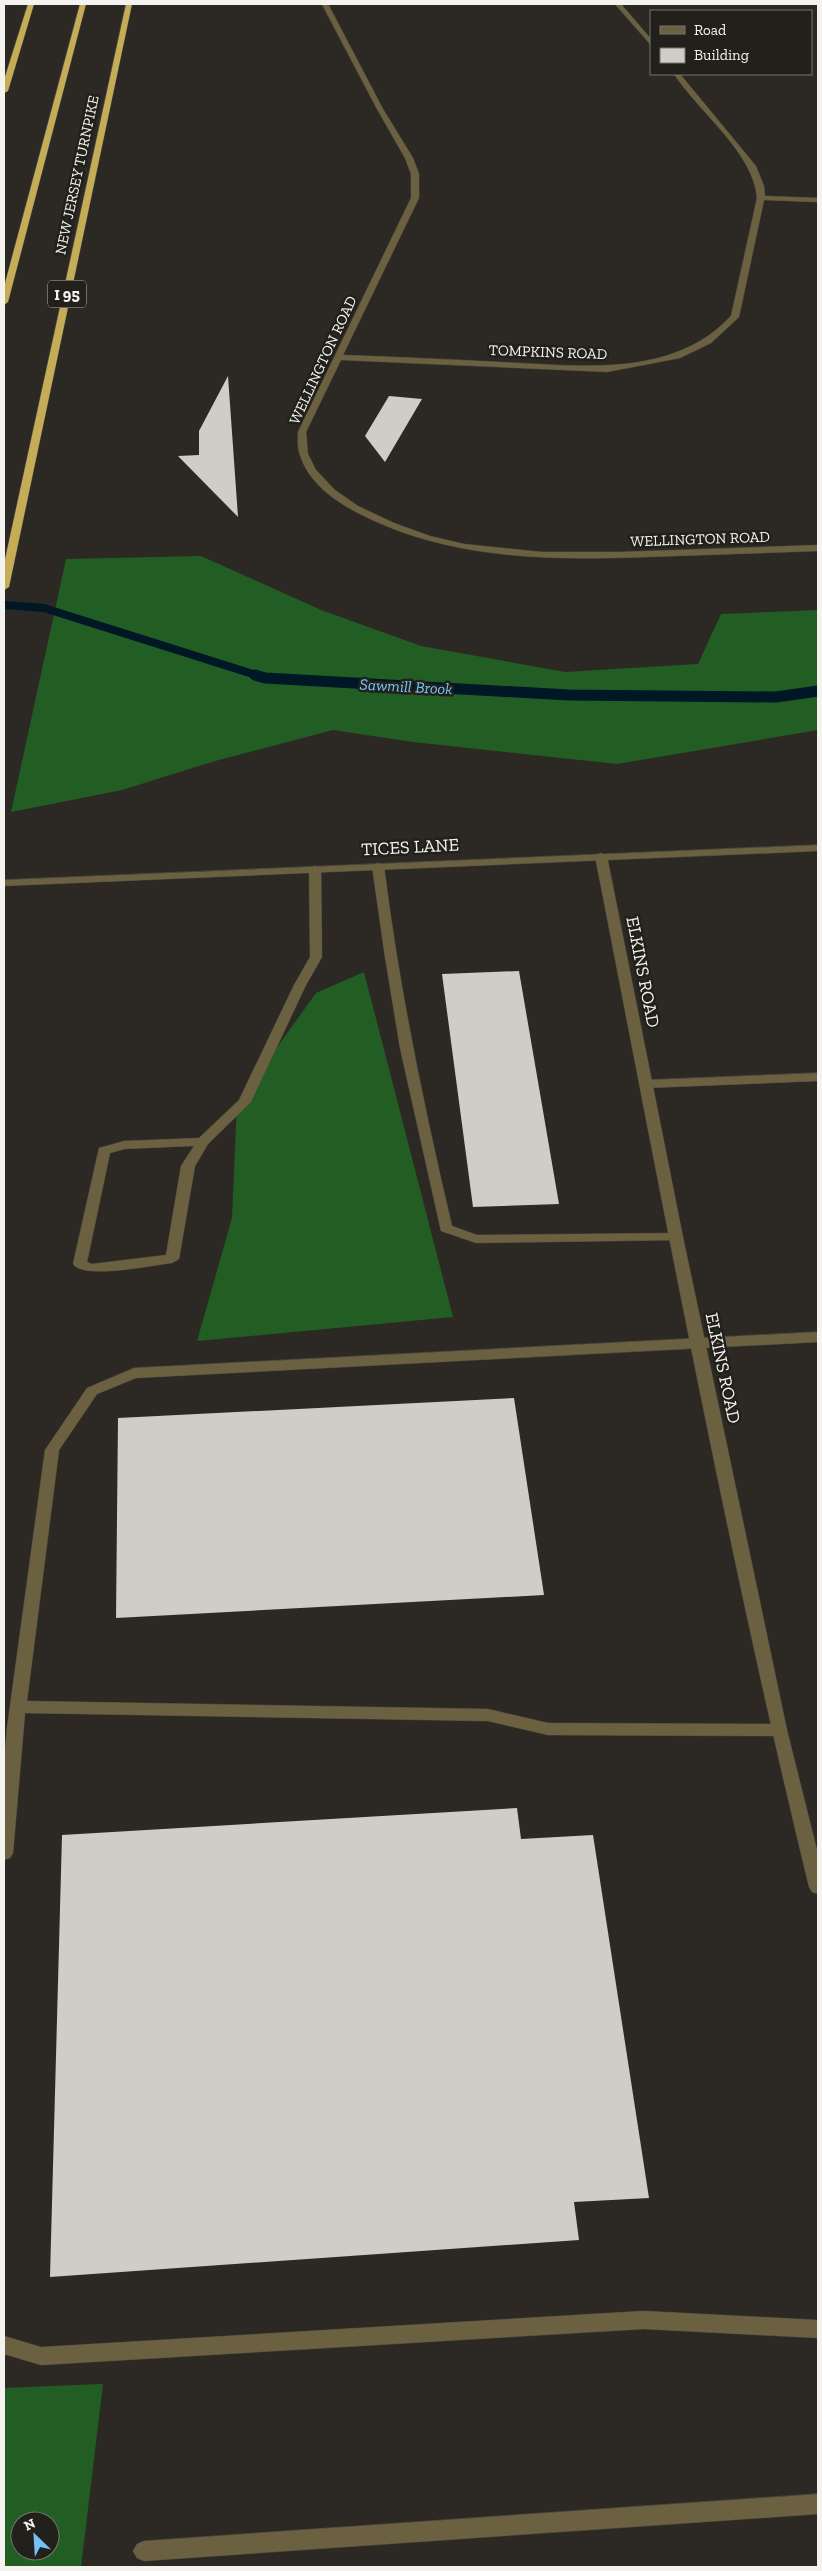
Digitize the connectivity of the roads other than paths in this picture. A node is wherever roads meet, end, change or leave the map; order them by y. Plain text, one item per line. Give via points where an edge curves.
1 (31, 4) edge
2 (83, 4) edge
3 (129, 4) edge
4 (325, 4) edge
5 (618, 4) edge
6 (650, 42) edge
7 (677, 75) edge
8 (4, 91) edge
9 (761, 198) junction
10 (818, 200) edge
11 (4, 302) edge
12 (340, 357) junction
13 (818, 548) edge
14 (4, 586) edge
15 (818, 848) edge
16 (601, 856) junction
17 (378, 866) junction
18 (316, 869) junction
19 (4, 883) edge
20 (818, 1077) edge
21 (646, 1084) junction
22 (203, 1142) junction
23 (676, 1237) junction
24 (818, 1336) edge
25 (700, 1344) junction
26 (18, 1707) junction
27 (779, 1730) junction
28 (4, 1853) edge
29 (818, 1886) edge
30 (818, 2329) edge
31 (4, 2345) edge
32 (818, 2504) edge
33 (144, 2551) dead end

1 - 8 highway
2 - 11 highway, NEW JERSEY TURNPIKE
3 - 14 highway, NEW JERSEY TURNPIKE / I 95
4 - 12 street, WELLINGTON ROAD via 409,158 414,174 415,198
5 - 6 street
7 - 9 street, TOMPKINS ROAD via 752,166
9 - 10 street
9 - 12 street, TOMPKINS ROAD via 735,317 710,342 693,351 645,364 607,369
12 - 13 street, WELLINGTON ROAD via 302,432 304,454 318,478 340,499 372,518 412,535 492,551 545,555
15 - 16 street, TICES LANE
16 - 17 street, TICES LANE
16 - 21 street, ELKINS ROAD
17 - 18 street, TICES LANE
17 - 23 street via 386,937 419,1115 446,1228 476,1239
18 - 19 street, TICES LANE
18 - 22 lane via 316,957 300,984 246,1102
20 - 21 street
21 - 23 street, ELKINS ROAD
22 - 22 lane via 124,1146 104,1151 80,1264 90,1268 172,1259 188,1166
23 - 25 street, ELKINS ROAD
24 - 25 street
25 - 26 street via 134,1374 92,1391 52,1450
25 - 27 street, ELKINS ROAD
26 - 27 street via 488,1715 548,1729
26 - 28 street
27 - 29 street, ELKINS ROAD
30 - 31 street via 644,2320 41,2356
32 - 33 street

